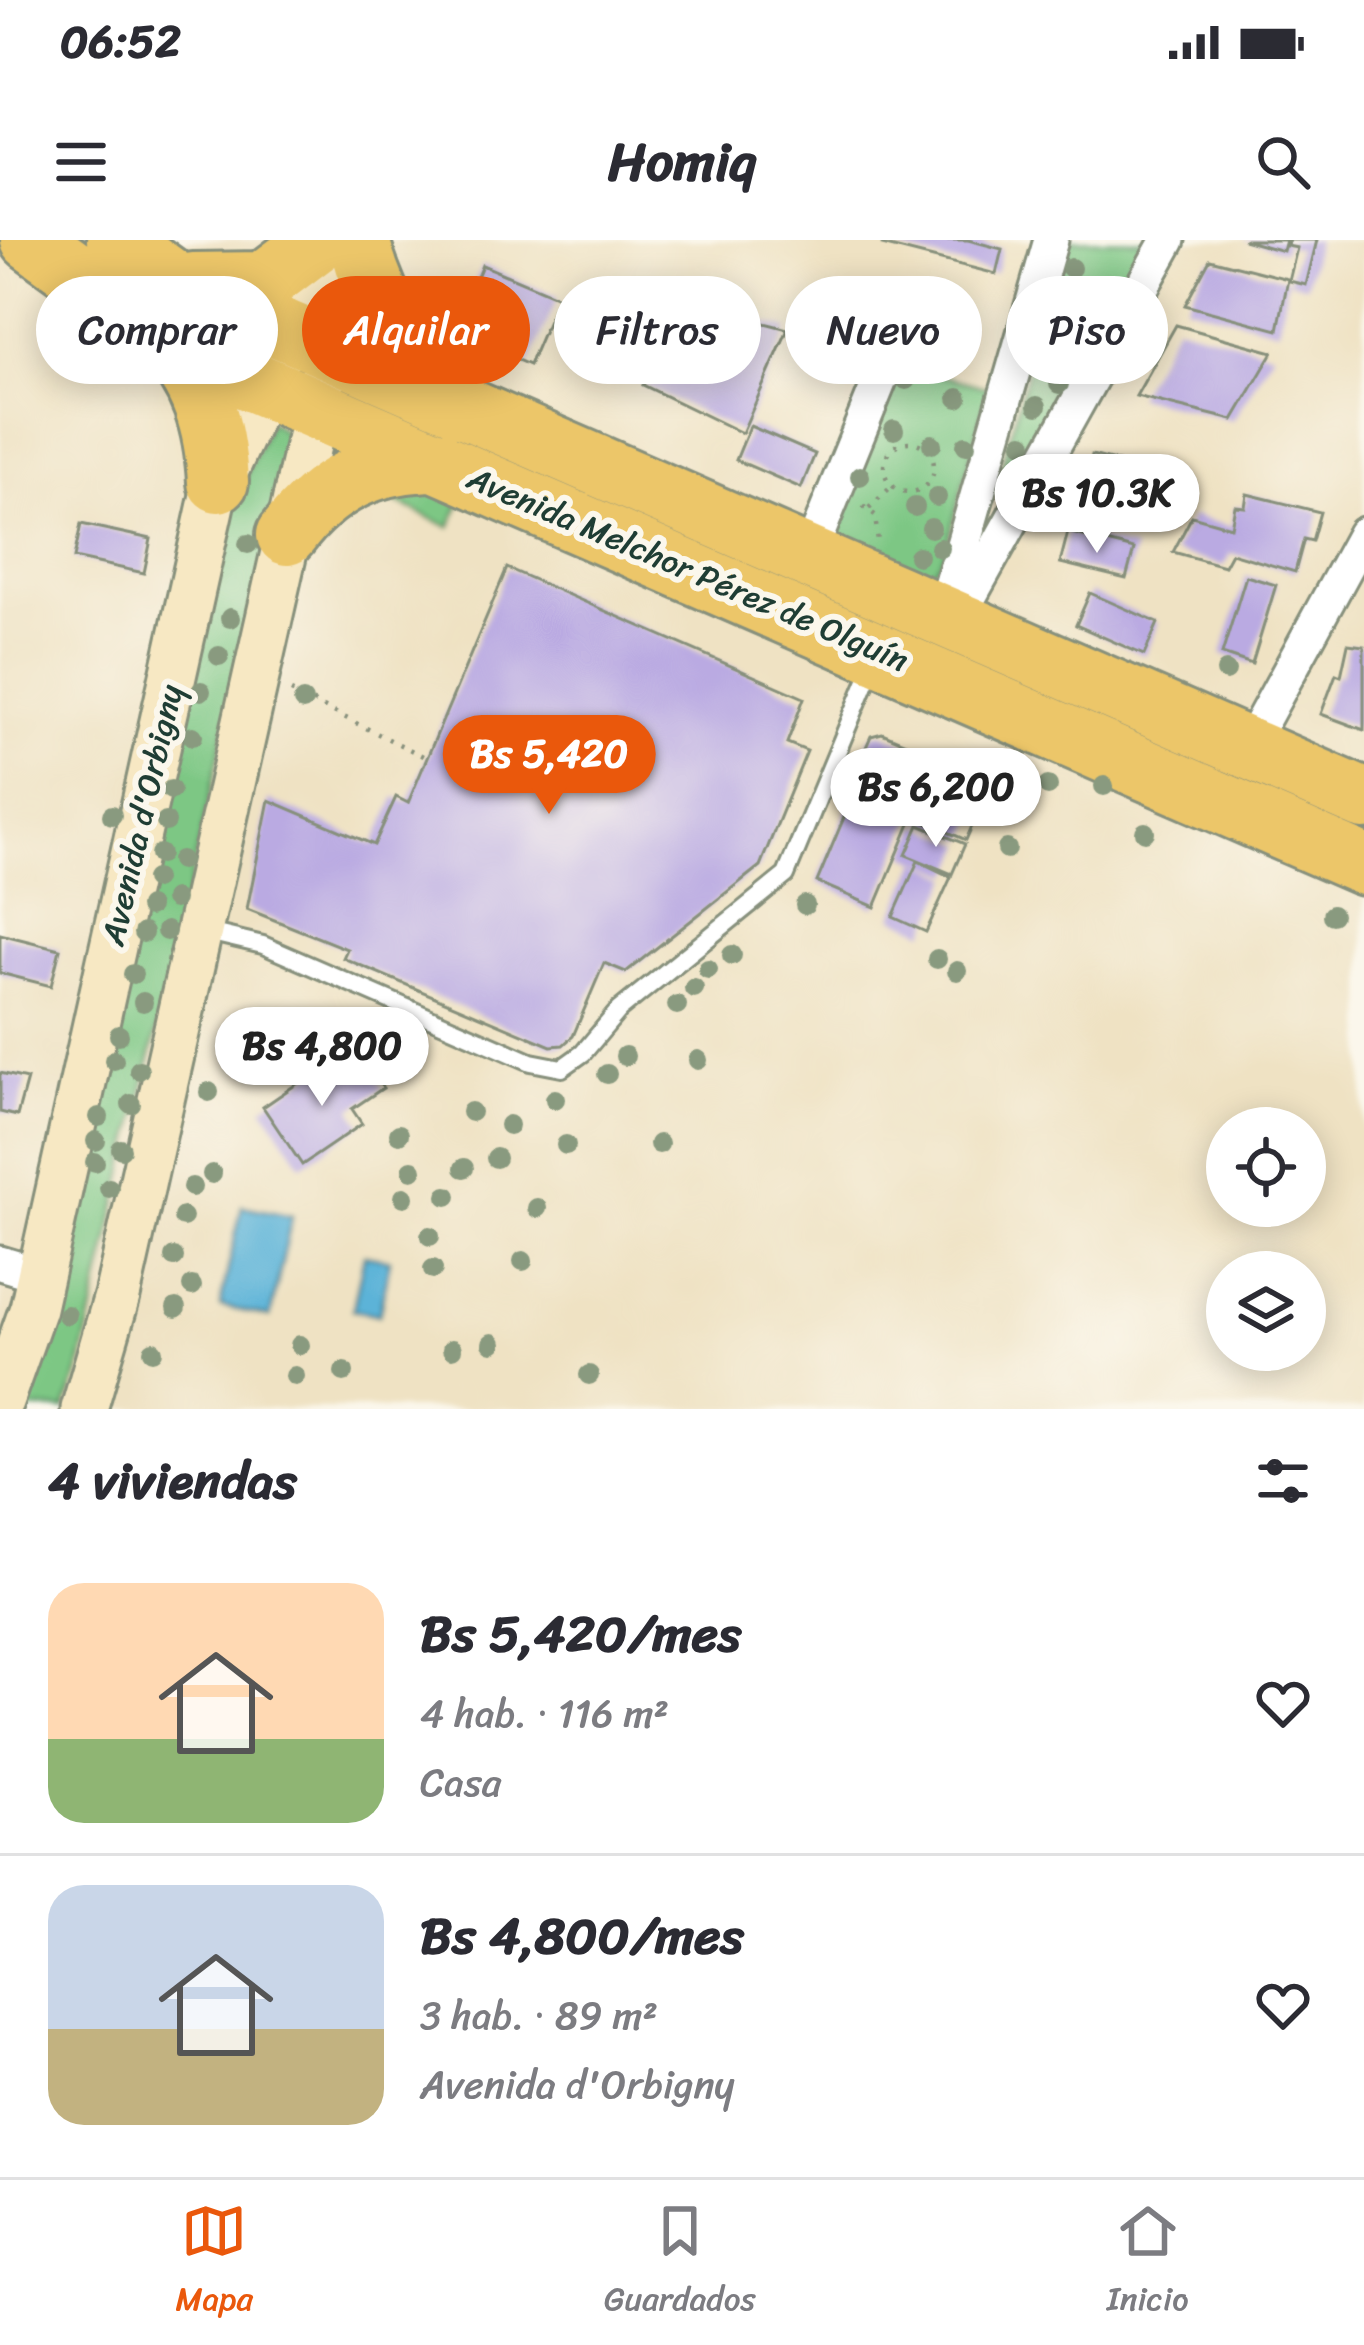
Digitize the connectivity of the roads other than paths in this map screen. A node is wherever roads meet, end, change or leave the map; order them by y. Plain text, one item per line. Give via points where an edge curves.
1 (31, 240) edge
2 (117, 240) edge
3 (336, 240) edge
4 (1051, 240) edge
5 (1168, 240) edge
6 (101, 276) edge
7 (143, 276) edge
8 (274, 276) edge
9 (326, 276) edge
10 (302, 358) edge
11 (194, 384) edge
12 (270, 384) edge
13 (416, 384) edge
14 (878, 384) edge
15 (288, 397) junction
16 (478, 410) junction
17 (438, 461) junction
18 (985, 477) junction
19 (218, 482) junction
20 (1024, 491) junction
21 (819, 532) junction
22 (1364, 534) edge
23 (287, 535) junction
24 (950, 616) junction
25 (871, 669) junction
26 (1248, 747) junction
27 (1364, 799) edge
28 (1364, 865) edge
29 (198, 930) junction
30 (18, 1286) edge
31 (0, 1401) edge
32 (84, 1409) edge

1 - 6 highway, Avenida Melchor Pérez de Olguín
2 - 7 highway, Avenida Melchor Pérez de Olguín
3 - 8 highway
3 - 9 main road, Avenida d'Orbigny
3 - 16 highway via 409,347
4 - 18 street
5 - 20 street
10 - 15 main road, Avenida d'Orbigny
11 - 19 highway via 206,407
12 - 15 highway, Avenida Melchor Pérez de Olguín
13 - 16 highway, Avenida Melchor Pérez de Olguín
14 - 21 street
15 - 17 highway, Avenida Melchor Pérez de Olguín
15 - 19 main road, Avenida d'Orbigny
15 - 23 main road, Avenida d'Orbigny
16 - 21 highway, Avenida Melchor Pérez de Olguín
17 - 23 highway via 388,464 345,479
17 - 25 highway, Avenida Melchor Pérez de Olguín
18 - 20 street via 1005,494
18 - 24 street
19 - 30 main road, Avenida d'Orbigny
20 - 24 street
21 - 24 highway, Avenida Melchor Pérez de Olguín via 865,579
22 - 26 street
23 - 29 main road, Avenida d'Orbigny
24 - 26 highway, Avenida Melchor Pérez de Olguín
25 - 28 highway, Avenida Melchor Pérez de Olguín
25 - 29 lane via 786,875 619,1010 562,1068 531,1062 263,945
26 - 27 highway, Avenida Melchor Pérez de Olguín
29 - 32 main road, Avenida d'Orbigny
30 - 31 main road, Avenida d'Orbigny

